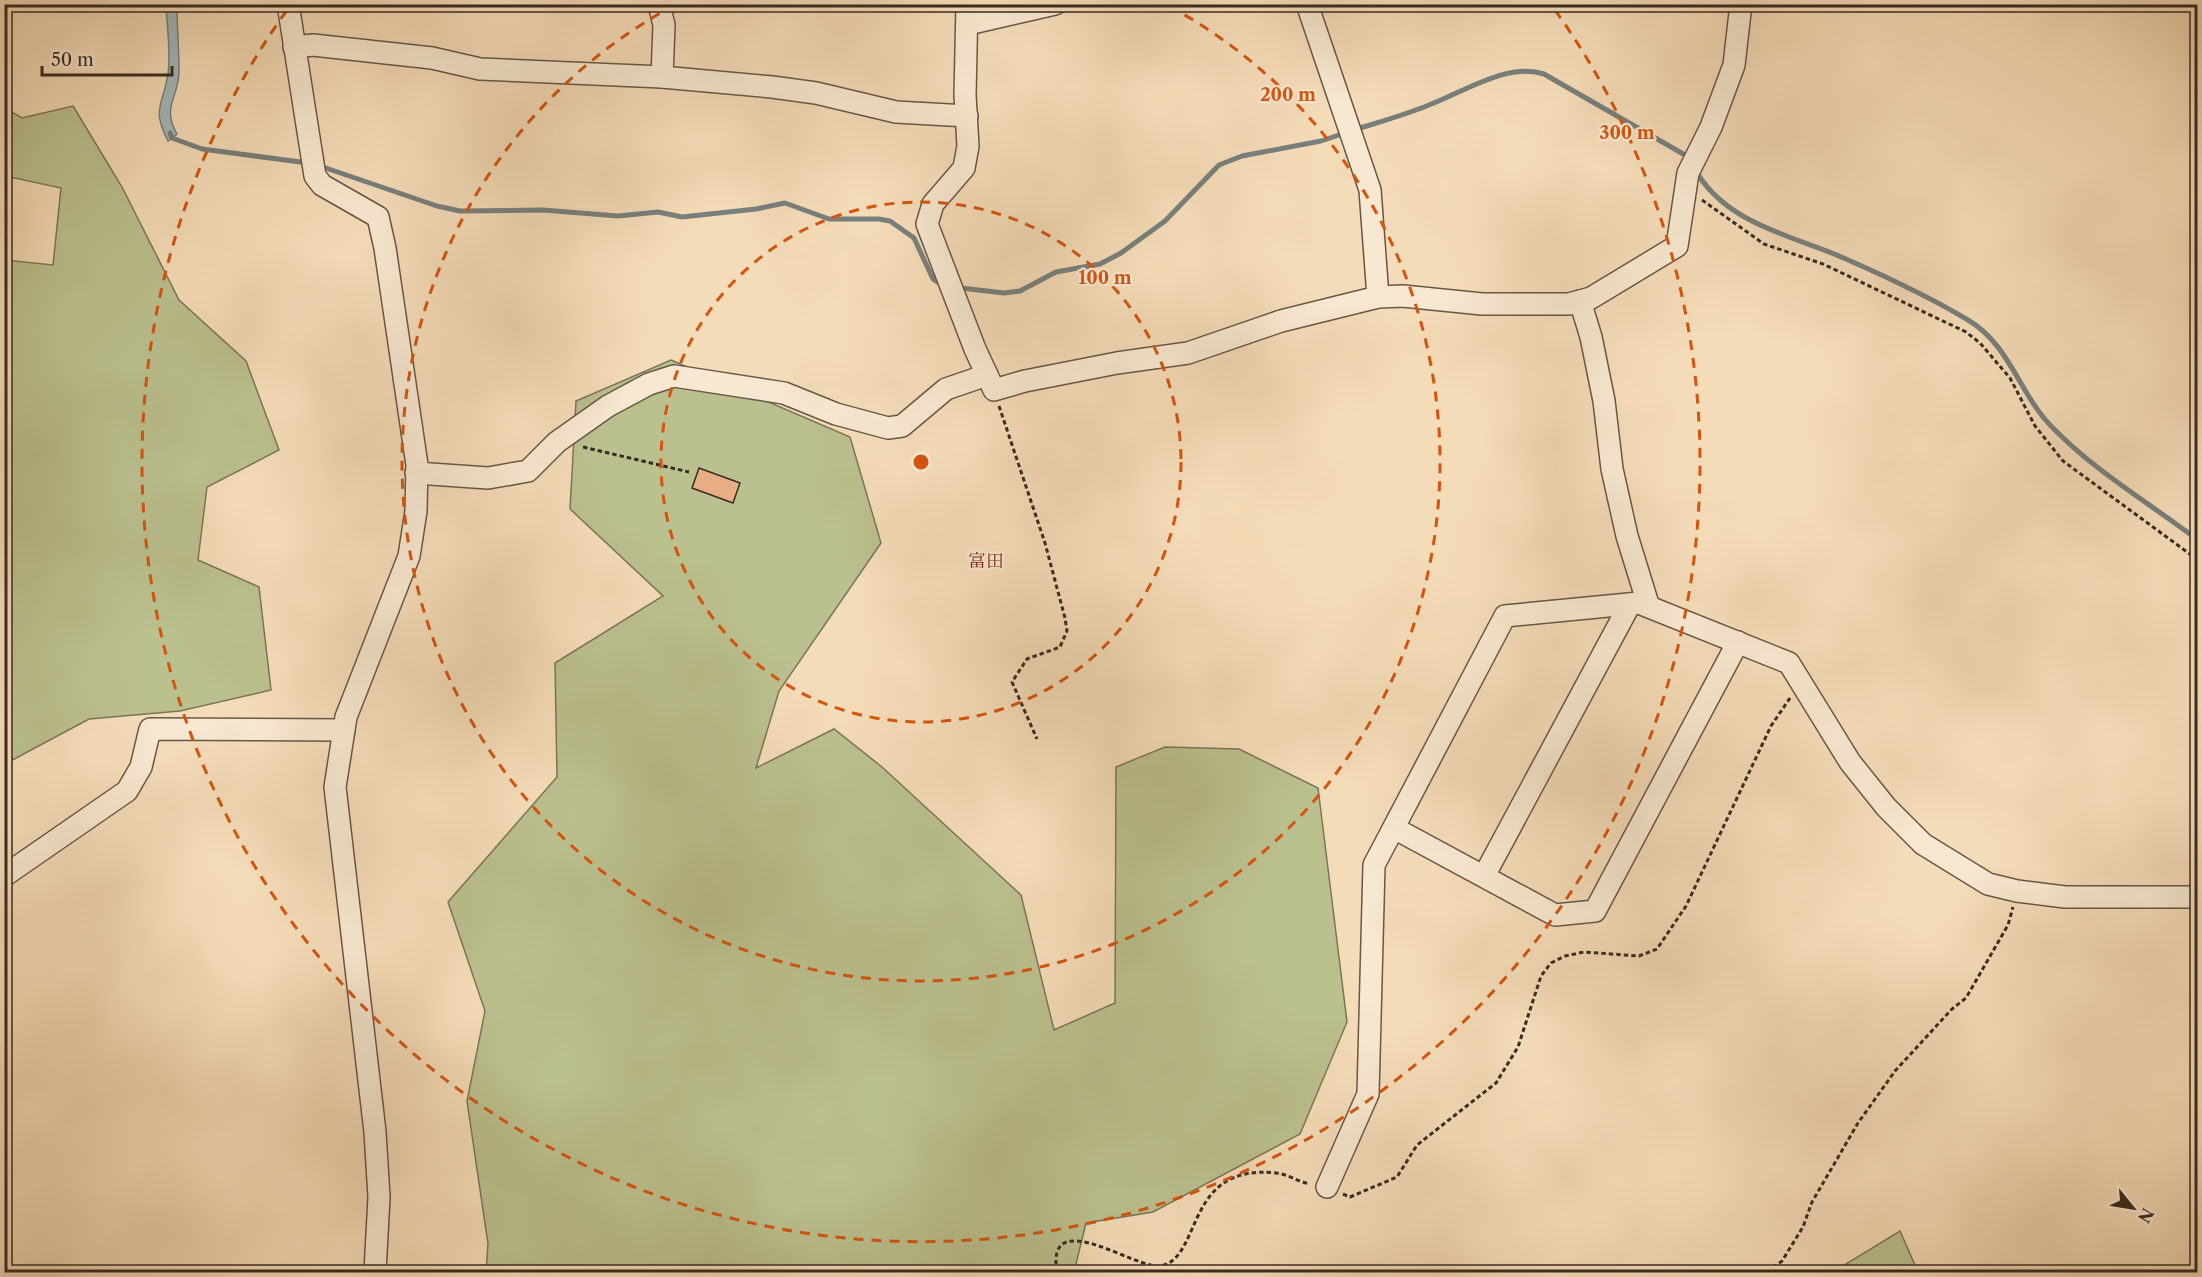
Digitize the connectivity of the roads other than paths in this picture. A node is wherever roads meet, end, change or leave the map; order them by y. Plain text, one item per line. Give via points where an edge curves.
1 (288, 4) edge
2 (658, 4) edge
3 (1054, 4) edge
4 (1307, 4) edge
5 (1741, 4) edge
6 (967, 14) edge
7 (294, 47) junction
8 (662, 77) junction
9 (968, 116) junction
10 (1378, 297) junction
11 (1580, 301) junction
12 (990, 383) junction
13 (416, 472) junction
14 (1639, 604) junction
15 (1738, 642) junction
16 (344, 730) junction
17 (1394, 828) junction
18 (4, 876) edge
19 (1484, 876) junction
20 (2198, 897) edge
21 (1327, 1187) road end
22 (375, 1272) edge

1 - 7 street
2 - 8 street via 664,25
3 - 6 street
4 - 10 street via 1370,189
5 - 11 street via 1734,65 1711,127 1688,173 1677,246 1636,273
6 - 9 street
7 - 8 street via 314,45 432,58 480,69
7 - 13 street via 313,163 322,185 378,217
8 - 9 street via 816,93 896,112
9 - 12 street via 964,168 933,204 927,224
10 - 11 street via 1482,304
10 - 12 street via 1281,321 1188,353 1025,381
11 - 14 street via 1602,390 1612,469
12 - 13 street via 946,389 902,426 888,428 866,424 784,393 674,376 649,384 608,406 558,442 528,471 488,478
13 - 16 street via 416,511 409,556
14 - 15 street
14 - 17 street via 1505,616
14 - 19 street
15 - 19 street via 1595,910 1556,915
15 - 20 street via 1789,663 1850,762 1886,807 1923,844 1989,884 2065,897
16 - 18 street via 150,729 141,767 127,791
16 - 22 street via 335,787 375,1132 379,1197
17 - 19 street
17 - 21 street via 1374,865 1368,1094

